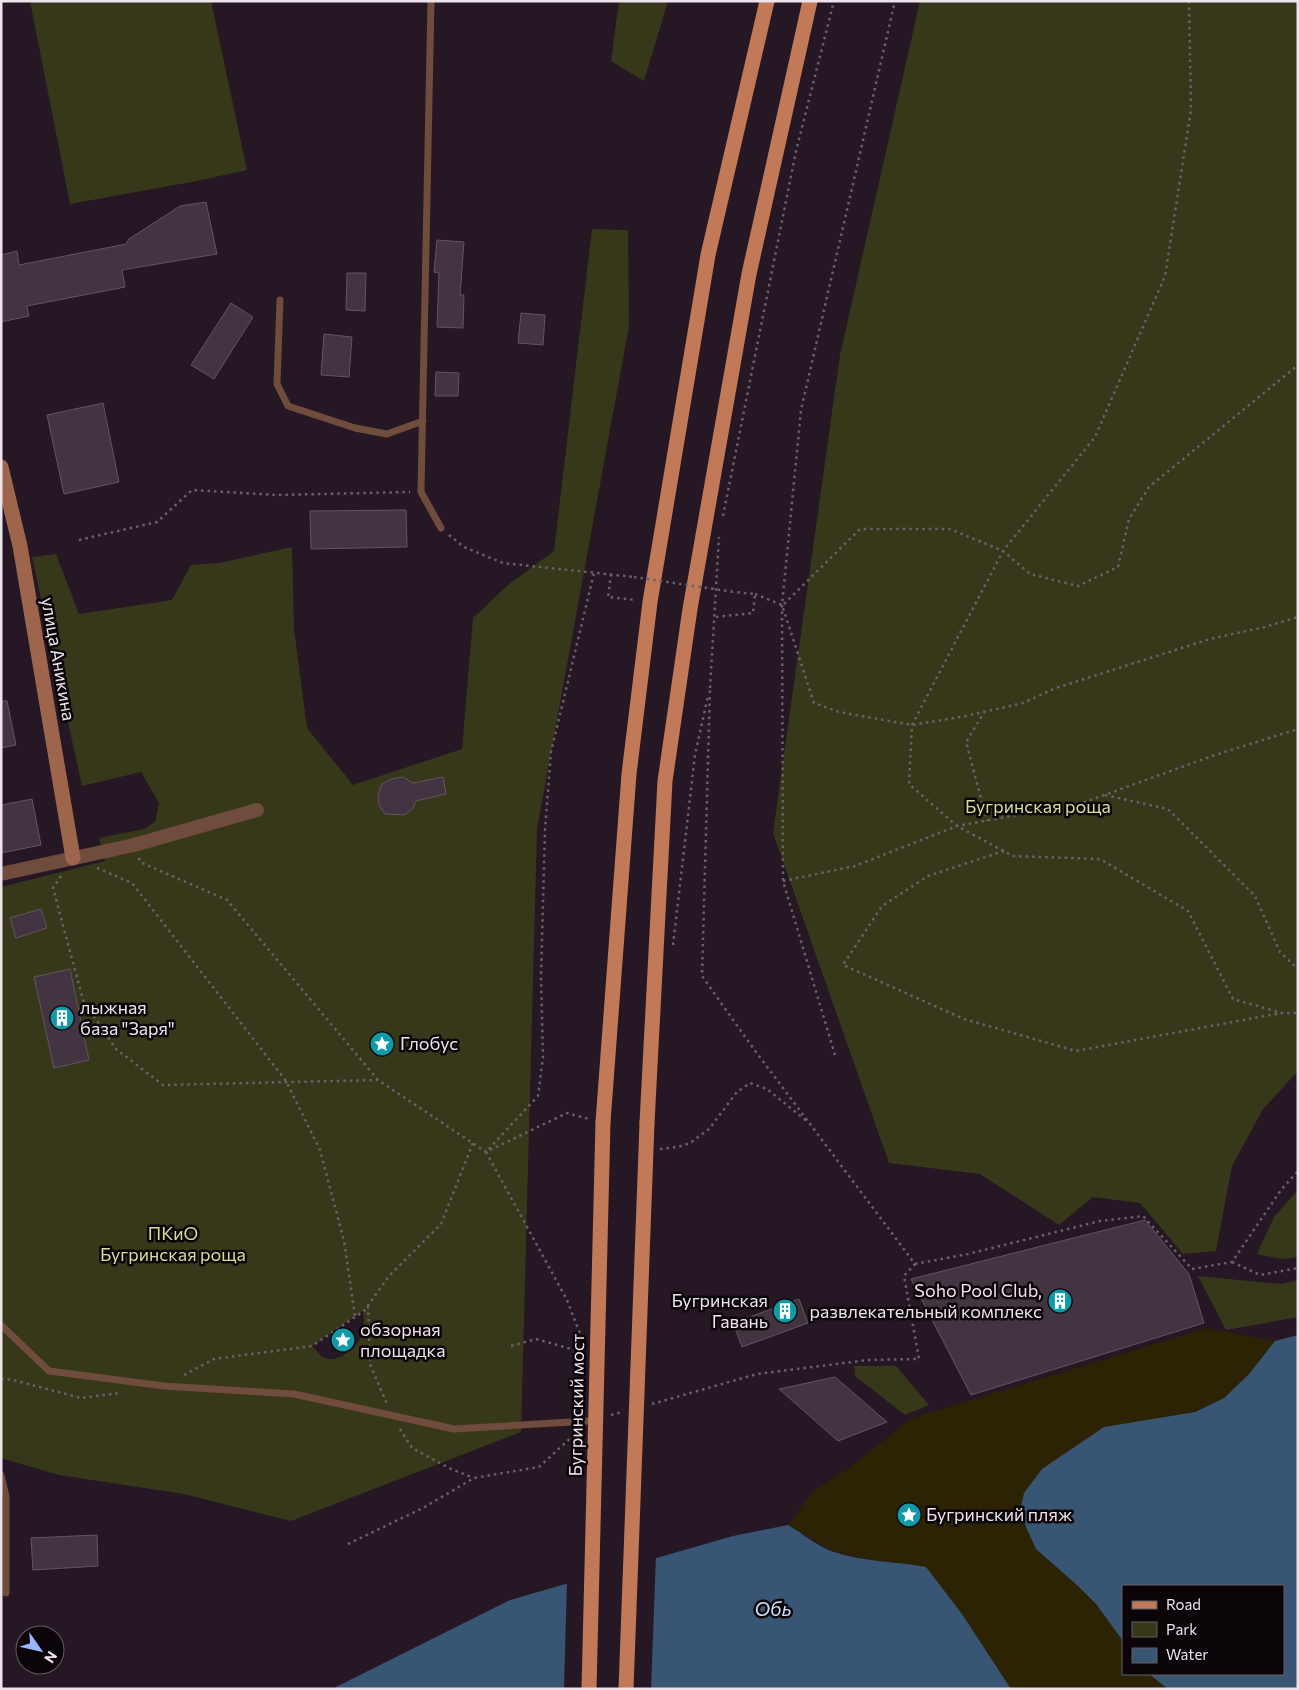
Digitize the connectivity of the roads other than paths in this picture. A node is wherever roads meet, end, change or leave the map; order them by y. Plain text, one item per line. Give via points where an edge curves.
1 (431, 1) edge
2 (766, 1) edge
3 (810, 1) edge
4 (280, 300) dead end
5 (423, 421) junction
6 (1, 467) edge
7 (440, 528) road end
8 (257, 810) dead end
9 (73, 858) junction
10 (1, 874) edge
11 (1, 1325) edge
12 (588, 1421) road end
13 (1, 1475) edge
14 (6, 1593) dead end
15 (589, 1689) edge
16 (626, 1689) edge

1 - 5 lane
2 - 15 main road, Бугринский мост, bridge via 708,254 650,602 629,774 603,1122
3 - 16 main road, bridge via 749,274 690,609 665,781 647,1123
4 - 5 lane via 277,384 288,406 355,428 387,434
5 - 7 lane via 421,492
6 - 9 street, улица Аникина via 20,546
8 - 9 street via 134,845
9 - 10 street
11 - 12 lane via 49,1371 164,1386 294,1394 454,1429
13 - 14 lane via 6,1496

